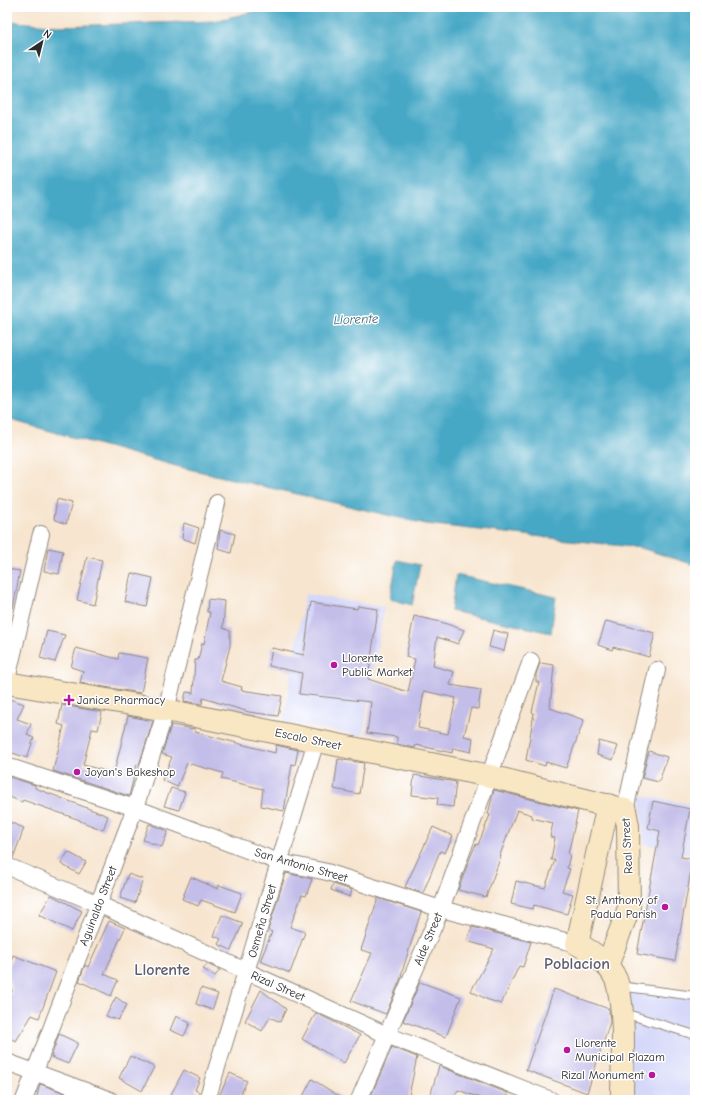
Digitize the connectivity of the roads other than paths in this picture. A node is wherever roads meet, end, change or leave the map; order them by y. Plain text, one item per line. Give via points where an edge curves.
1 (217, 503) dead end
2 (41, 534) dead end
3 (531, 661) dead end
4 (657, 670) dead end
5 (7, 679) edge
6 (7, 683) edge
7 (166, 710) junction
8 (316, 741) junction
9 (7, 766) edge
10 (490, 776) junction
11 (135, 808) junction
12 (616, 808) junction
13 (279, 862) junction
14 (7, 866) edge
15 (98, 904) junction
16 (441, 909) junction
17 (577, 944) junction
18 (607, 966) junction
19 (247, 972) junction
20 (618, 986) junction
21 (695, 996) edge
22 (621, 1012) junction
23 (695, 1034) edge
24 (387, 1035) junction
25 (7, 1062) edge
26 (34, 1072) junction
27 (24, 1100) edge
28 (110, 1100) edge
29 (207, 1100) edge
30 (359, 1100) edge
31 (551, 1100) edge
32 (622, 1100) edge

1 - 7 street, Aguinaldo Street
2 - 5 street
3 - 10 street, Alde Street
4 - 12 street
6 - 7 street, Escalo Street
7 - 8 street, Escalo Street
7 - 11 street, Aguinaldo Street
8 - 10 street, Escalo Street
8 - 13 street, Osmeña Street
9 - 11 street, San Antonio Street
10 - 12 street, Escalo Street
10 - 16 street, Alde Street
11 - 13 street, San Antonio Street
11 - 15 street, Aguinaldo Street
12 - 17 street, Real Street
12 - 18 street, Real Street via 628,826 629,908
13 - 16 street, San Antonio Street via 327,872
13 - 19 street, Osmeña Street
14 - 15 street, Rizal Street
15 - 19 street, Rizal Street
15 - 26 street, Aguinaldo Street
16 - 17 street, San Antonio Street
16 - 24 street, Alde Street
17 - 18 street via 589,950
18 - 20 street
19 - 24 street, Rizal Street
19 - 29 street, Osmeña Street
20 - 21 lane
20 - 22 street
22 - 23 lane
22 - 32 street
24 - 30 street, Alde Street
24 - 31 street, Rizal Street
25 - 26 street
26 - 27 street, Aguinaldo Street
26 - 28 street

